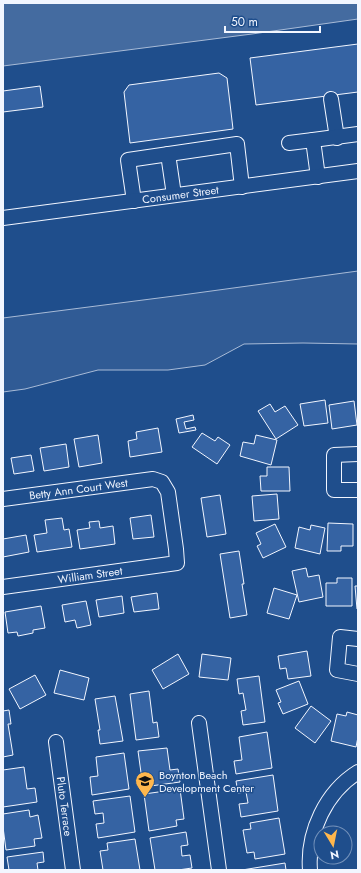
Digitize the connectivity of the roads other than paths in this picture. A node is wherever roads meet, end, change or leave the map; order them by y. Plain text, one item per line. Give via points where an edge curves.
1 (331, 99) dead end
2 (358, 134) edge
3 (337, 138) junction
4 (314, 140) junction
5 (289, 144) dead end
6 (168, 154) junction
7 (358, 171) edge
8 (318, 177) junction
9 (242, 187) junction
10 (174, 195) junction
11 (134, 201) junction
12 (3, 218) edge
13 (358, 454) edge
14 (358, 490) edge
15 (3, 499) edge
16 (177, 563) joint
17 (3, 587) edge
18 (358, 639) edge
19 (358, 674) edge
20 (199, 723) dead end
21 (56, 742) dead end
22 (358, 772) edge
23 (73, 870) edge
24 (219, 870) edge
25 (310, 870) edge

1 - 3 street
2 - 3 street
3 - 4 street
4 - 5 street
4 - 8 street
6 - 9 street via 236,144
6 - 10 street
6 - 11 street via 128,160
7 - 8 street, Consumer Street
8 - 9 street, Consumer Street
9 - 10 street, Consumer Street
10 - 11 street, Consumer Street
11 - 12 street, Consumer Street
13 - 14 street via 334,455 334,490
15 - 16 street, Betty Ann Court West via 153,479 162,482 168,492
16 - 17 street, William Street
18 - 19 street via 340,637 337,670
20 - 24 street
21 - 23 street, Pluto Terrace
22 - 25 street via 340,786 318,819 310,853

